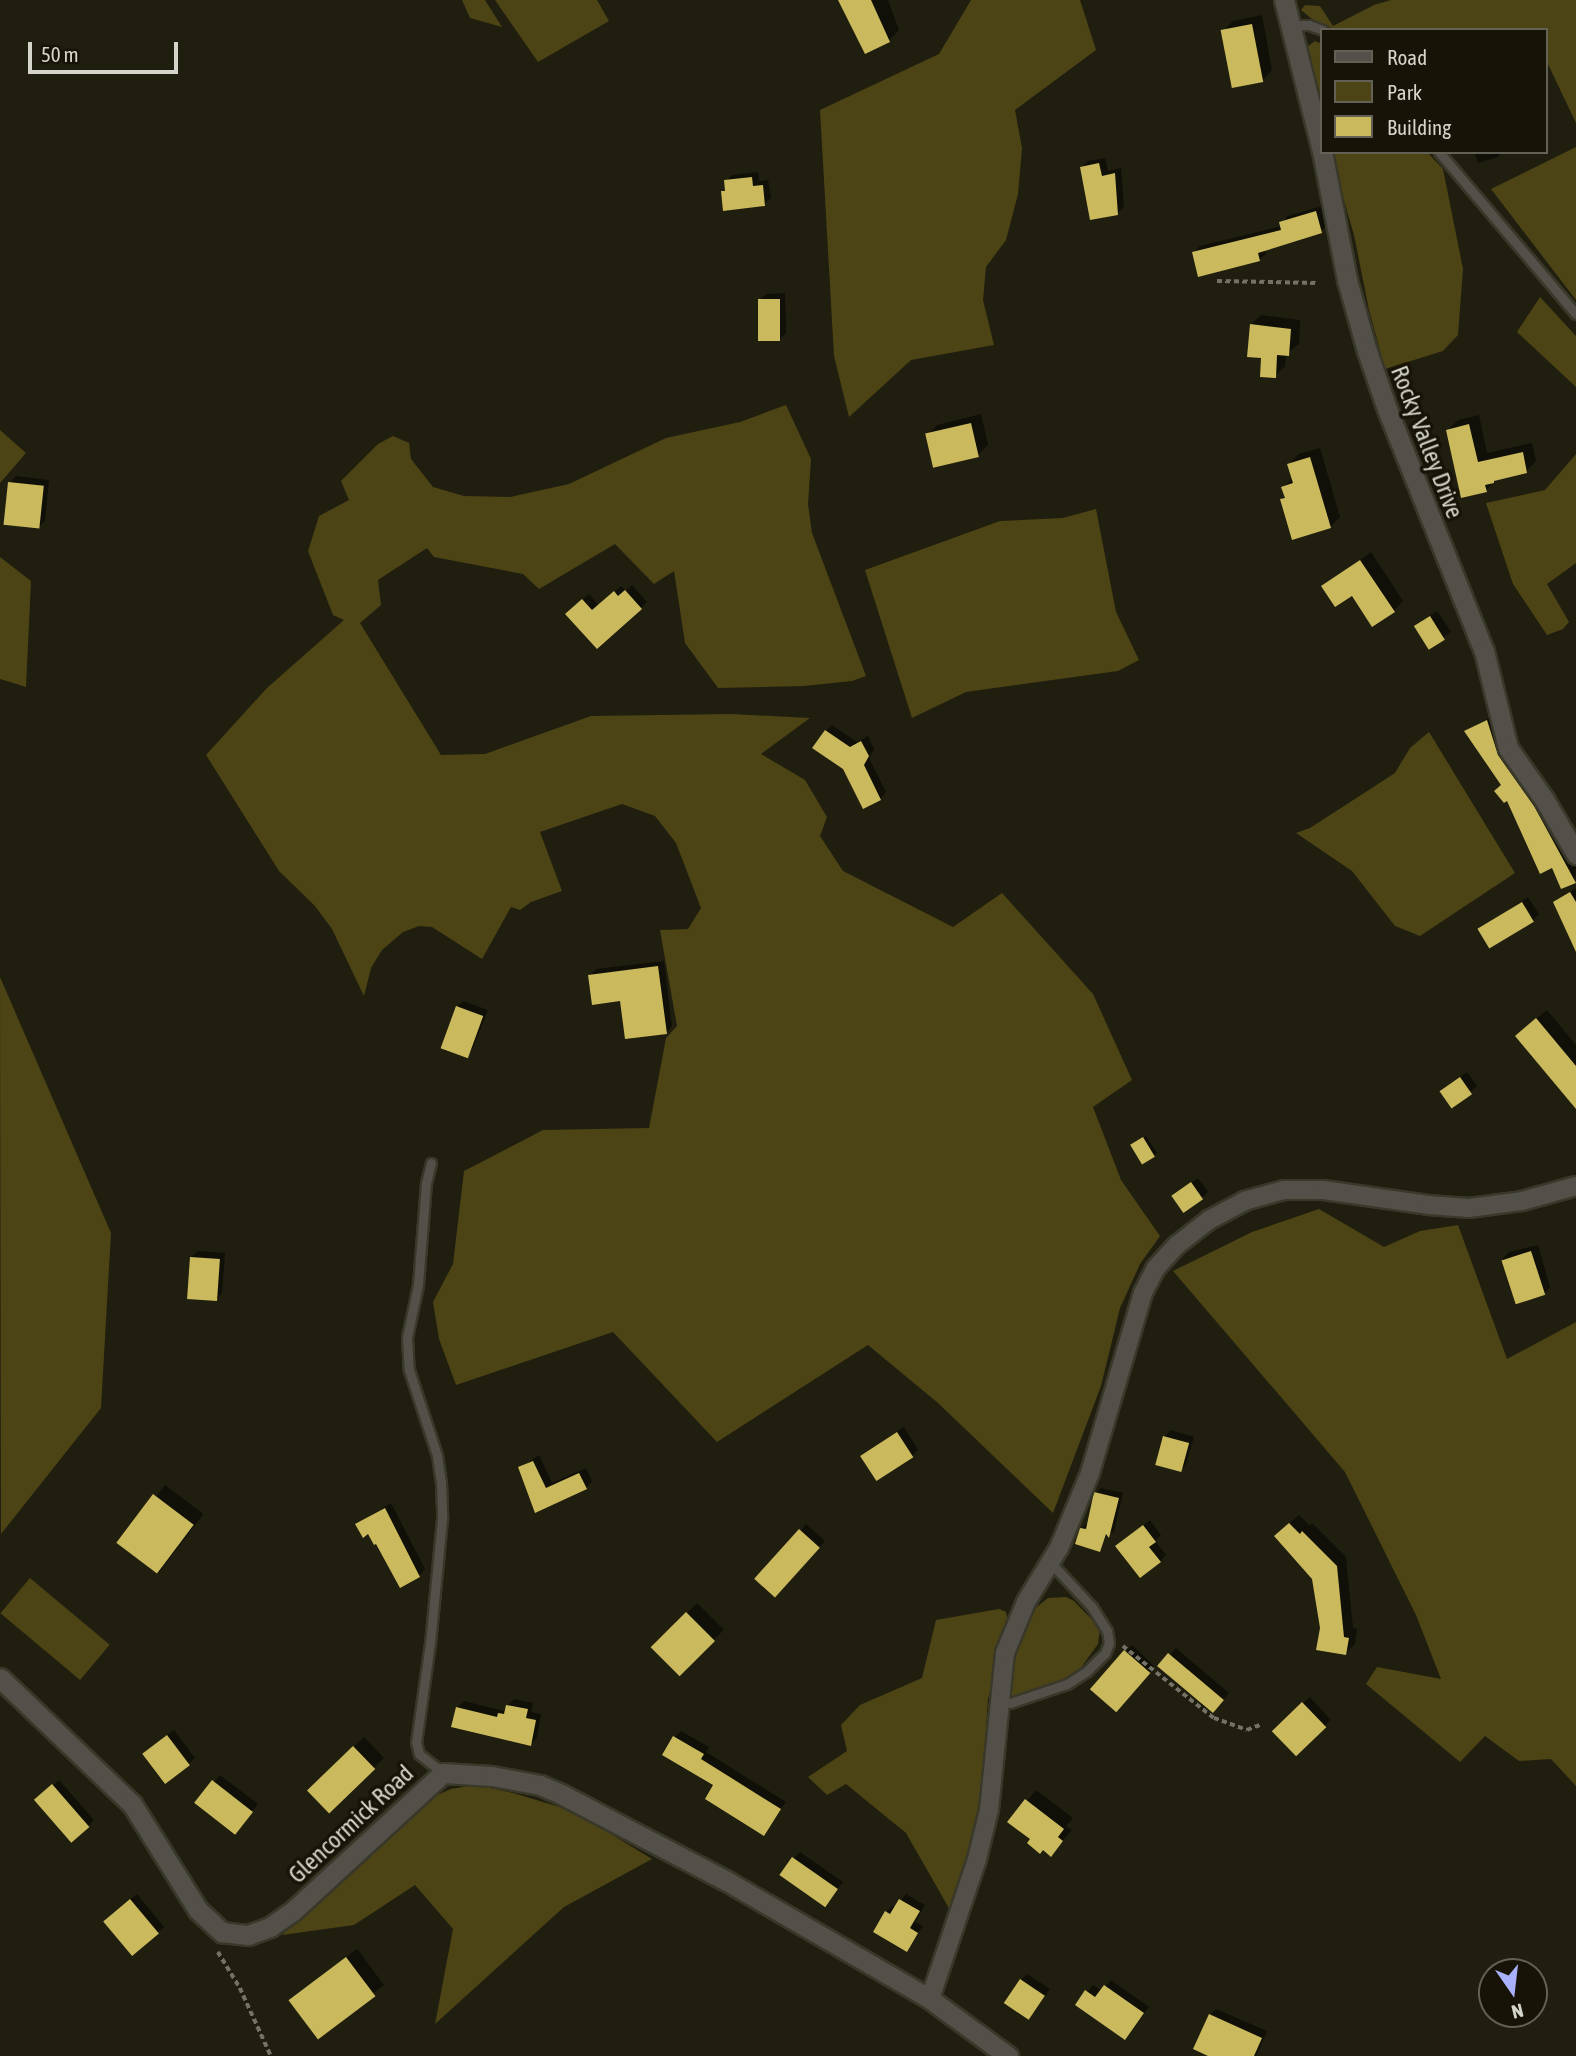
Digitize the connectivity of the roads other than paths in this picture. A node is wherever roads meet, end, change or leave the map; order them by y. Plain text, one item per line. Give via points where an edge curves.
1 (1284, 0) edge
2 (1290, 25) junction
3 (1320, 29) edge
4 (1320, 143) edge
5 (1323, 154) edge
6 (1440, 154) edge
7 (1576, 314) edge
8 (1576, 854) edge
9 (431, 1163) dead end
10 (1576, 1186) edge
11 (1051, 1563) junction
12 (0, 1678) edge
13 (998, 1702) junction
14 (443, 1773) junction
15 (930, 1999) junction
16 (1008, 2056) edge

1 - 2 street, Rocky Valley Drive
2 - 3 lane
2 - 4 street, Rocky Valley Drive
5 - 8 street, Rocky Valley Drive via 1347,280 1387,409 1484,651 1508,748
6 - 7 lane
9 - 14 lane via 418,1285 407,1337 409,1370 437,1455 442,1519 416,1742 419,1754
10 - 11 street via 1469,1208 1323,1190 1284,1190 1244,1201 1209,1220 1156,1268 1143,1293 1090,1473
11 - 13 street via 1026,1602 1005,1653
11 - 13 lane via 1092,1606 1109,1643 1087,1671 1067,1684 1010,1703
12 - 14 street, Glencormick Road via 132,1804 198,1910 222,1932 248,1935 294,1910
13 - 15 street via 986,1822
14 - 15 street, Glencormick Road via 492,1776 561,1794 725,1880
15 - 16 street, Glencormick Road

